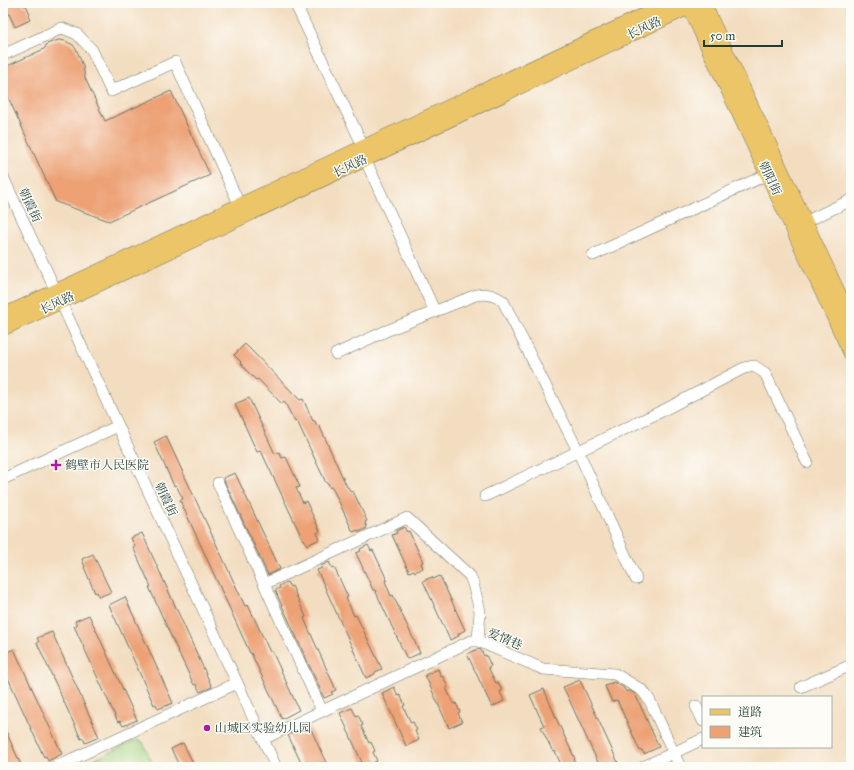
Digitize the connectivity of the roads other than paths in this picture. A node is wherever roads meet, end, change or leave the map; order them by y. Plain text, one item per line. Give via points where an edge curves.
1 (296, 3) edge
2 (671, 3) edge
3 (695, 4) edge
4 (3, 55) edge
5 (364, 153) junction
6 (768, 174) junction
7 (3, 177) edge
8 (851, 200) edge
9 (240, 206) junction
10 (805, 222) junction
11 (593, 255) dead end
12 (58, 297) junction
13 (435, 312) junction
14 (3, 316) edge
15 (851, 321) edge
16 (3, 328) edge
17 (851, 353) edge
18 (336, 354) dead end
19 (118, 426) junction
20 (578, 451) junction
21 (807, 462) dead end
22 (3, 479) edge
23 (218, 483) dead end
24 (485, 496) dead end
25 (636, 579) dead end
26 (264, 584) junction
27 (478, 641) junction
28 (851, 666) edge
29 (237, 683) junction
30 (801, 687) dead end
31 (696, 706) dead end
32 (322, 711) junction
33 (702, 719) edge
34 (262, 739) junction
35 (702, 739) edge
36 (674, 753) junction
37 (55, 767) edge
38 (276, 767) edge
39 (643, 767) edge
40 (680, 767) edge

1 - 5 street
2 - 5 main road, 长风路
3 - 5 main road, 长风路
3 - 6 main road, 朝阳街
3 - 10 main road, 朝阳街
4 - 9 street via 62,28 77,34 92,50 111,91 175,62
5 - 9 main road, 长风路
5 - 12 main road, 长风路
5 - 13 street
6 - 11 street
6 - 17 main road, 朝阳街
7 - 12 street, 朝霞街
8 - 10 street
9 - 12 main road, 长风路
10 - 15 main road, 朝阳街
12 - 14 main road, 长风路
12 - 16 main road, 长风路
12 - 19 street, 朝霞街
13 - 18 street
13 - 20 street via 476,295 493,295 503,301
19 - 22 street
19 - 29 street, 朝霞街
20 - 21 street via 744,368 754,366 765,373
20 - 24 street
20 - 25 street
23 - 26 street
26 - 27 street via 407,518 470,576 480,611
26 - 32 street
27 - 32 street, 爱情巷
27 - 36 street, 爱情巷 via 543,669 615,674 643,692 650,701
28 - 30 street
29 - 34 street, 朝霞街
29 - 37 street
31 - 33 street
32 - 34 street, 爱情巷
34 - 38 street, 朝霞街
35 - 36 street
36 - 39 street
36 - 40 street, 爱情巷

